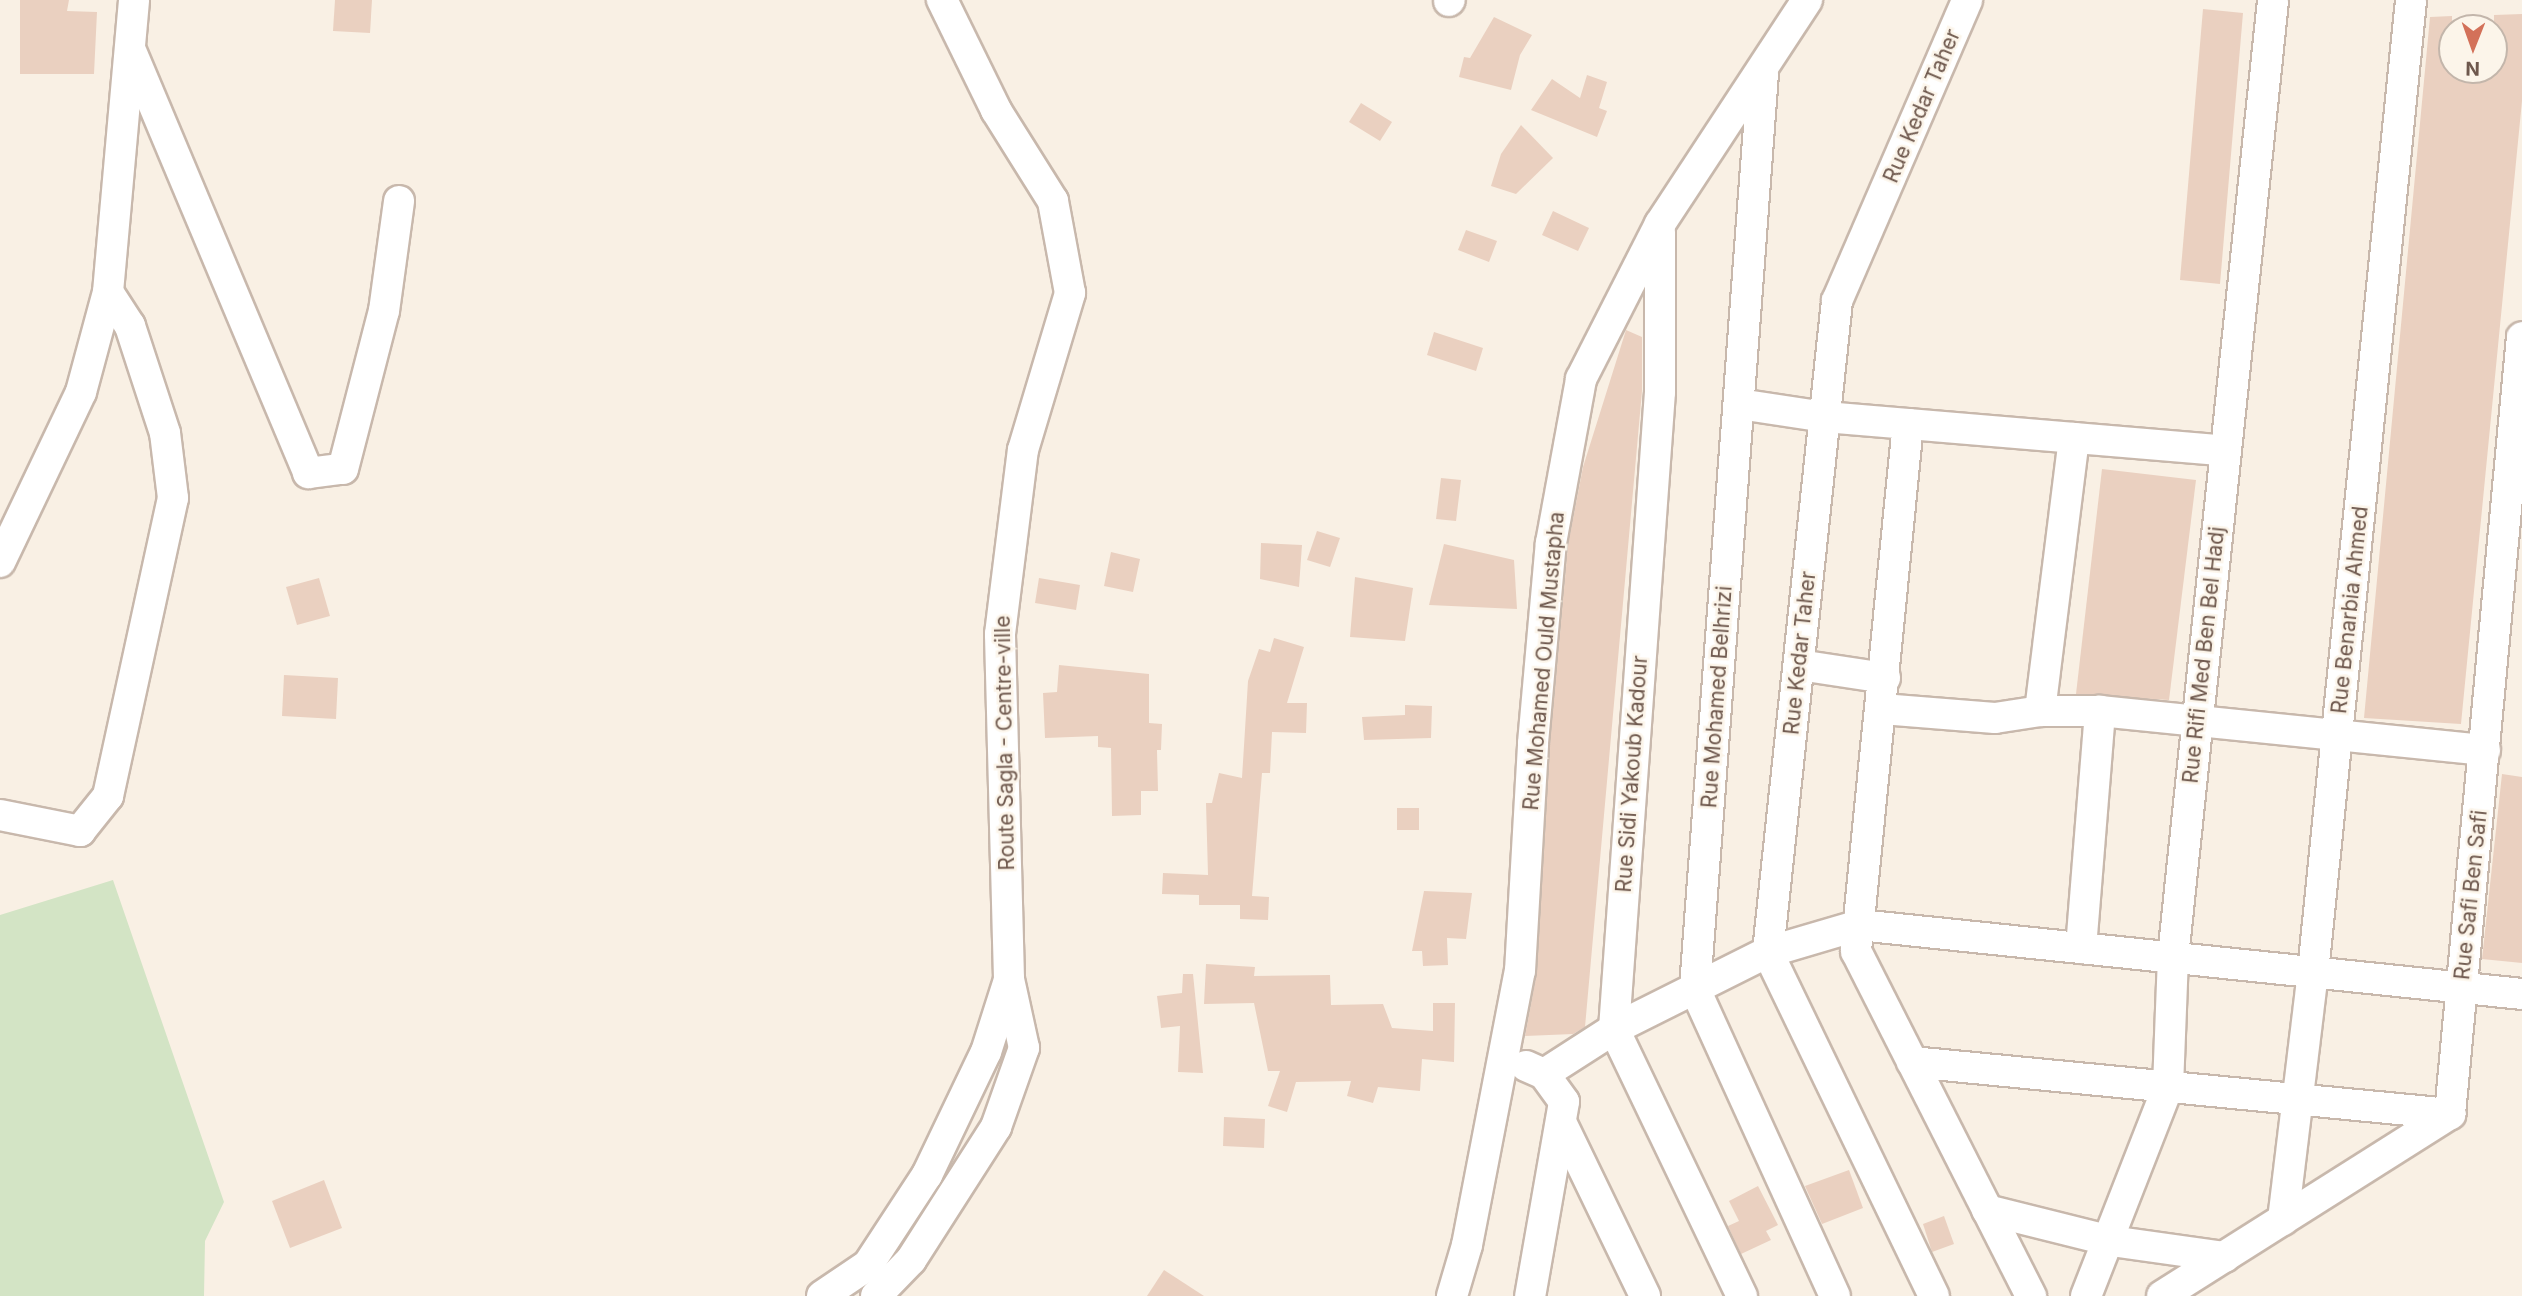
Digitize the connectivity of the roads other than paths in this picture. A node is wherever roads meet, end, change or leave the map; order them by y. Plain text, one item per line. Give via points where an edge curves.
1 (134, 0) edge
2 (942, 0) edge
3 (1807, 0) edge
4 (1968, 0) edge
5 (2273, 0) edge
6 (2411, 0) edge
7 (131, 51) junction
8 (1764, 68) junction
9 (399, 201) dead end
10 (1660, 224) junction
11 (108, 292) junction
12 (2522, 337) edge
13 (1738, 404) junction
14 (1825, 417) junction
15 (1908, 424) junction
16 (2074, 438) junction
17 (2226, 451) junction
18 (0, 562) edge
19 (1799, 665) junction
20 (1885, 678) junction
21 (1882, 709) junction
22 (2039, 711) junction
23 (2100, 711) junction
24 (2197, 722) junction
25 (2337, 738) junction
26 (2485, 750) junction
27 (0, 815) edge
28 (1859, 925) junction
29 (2081, 948) junction
30 (1768, 952) junction
31 (2173, 957) junction
32 (2313, 972) junction
33 (1009, 979) junction
34 (2462, 987) junction
35 (1695, 989) junction
36 (2522, 994) edge
37 (1614, 1029) junction
38 (1504, 1056) junction
39 (1912, 1062) junction
40 (1544, 1074) junction
41 (2168, 1087) junction
42 (2298, 1100) junction
43 (2450, 1114) junction
44 (1561, 1122) junction
45 (1987, 1210) junction
46 (2283, 1220) junction
47 (2111, 1241) junction
48 (2225, 1257) junction
49 (1537, 1287) edge
50 (822, 1296) edge
51 (876, 1296) edge
52 (1452, 1296) edge
53 (1645, 1296) edge
54 (1742, 1296) edge
55 (1835, 1296) edge
56 (1934, 1296) edge
57 (2031, 1296) edge
58 (2086, 1296) edge
59 (2162, 1296) edge

1 - 7 street
2 - 33 street, Route Sagla - Centre-ville via 996,110 1054,201 1070,293 1023,450 1000,634
3 - 8 street, Rue Mohamed Ould Mustapha
4 - 14 street, Rue Kedar Taher via 1837,301
5 - 17 street, Rue Rifi Med Ben Bel Hadj
6 - 25 street, Rue Benarbia Ahmed
7 - 9 street via 308,473 343,469 384,311
7 - 11 street
8 - 10 street, Rue Mohamed Ould Mustapha
8 - 13 street, Rue Mohamed Belhrizi
10 - 37 street, Rue Sidi Yakoub Kadour via 1660,392
10 - 38 street, Rue Mohamed Ould Mustapha via 1581,379 1551,543 1520,971
11 - 18 street via 81,392
11 - 27 street via 130,326 165,433 173,498 108,796 80,831
12 - 26 street, Rue Safi Ben Safi
13 - 14 street
13 - 35 street, Rue Mohamed Belhrizi
14 - 15 street
14 - 19 street, Rue Kedar Taher
15 - 16 street
15 - 20 street
16 - 17 street
16 - 22 street
17 - 24 street, Rue Rifi Med Ben Bel Hadj
19 - 20 street
19 - 30 street, Rue Kedar Taher
20 - 21 street
21 - 22 street via 1995,718
21 - 28 street
22 - 23 street
23 - 24 street
23 - 29 street
24 - 25 street
24 - 31 street, Rue Rifi Med Ben Bel Hadj
25 - 26 street
25 - 32 street, Rue Benarbia Ahmed
26 - 34 street, Rue Safi Ben Safi
28 - 29 street
28 - 30 street
28 - 39 street via 1856,951
29 - 31 street
30 - 35 street
30 - 56 street
31 - 32 street
31 - 41 street, Rue Rifi Med Ben Bel Hadj
32 - 34 street
32 - 42 street, Rue Benarbia Ahmed
33 - 50 street, Route Sagla - Centre-ville via 986,1052 927,1175 868,1265
33 - 51 street, Route Sagla - Centre-ville via 1024,1048 996,1127 911,1260
34 - 36 street
34 - 43 street, Rue Safi Ben Safi
35 - 37 street
35 - 55 street, Rue Mohamed Belhrizi
37 - 40 street
37 - 54 street, Rue Sidi Yakoub Kadour
38 - 40 street
38 - 52 street, Rue Mohamed Ould Mustapha via 1467,1245
39 - 41 street
39 - 45 street
40 - 44 street via 1564,1102
41 - 42 street
41 - 47 street, Rue Rifi Med Ben Bel Hadj
42 - 43 street
42 - 46 street, Rue Benarbia Ahmed
43 - 46 street
44 - 49 street
44 - 53 street
45 - 47 street
45 - 57 street
46 - 48 street
47 - 48 street
47 - 58 street, Rue Rifi Med Ben Bel Hadj
48 - 59 street

